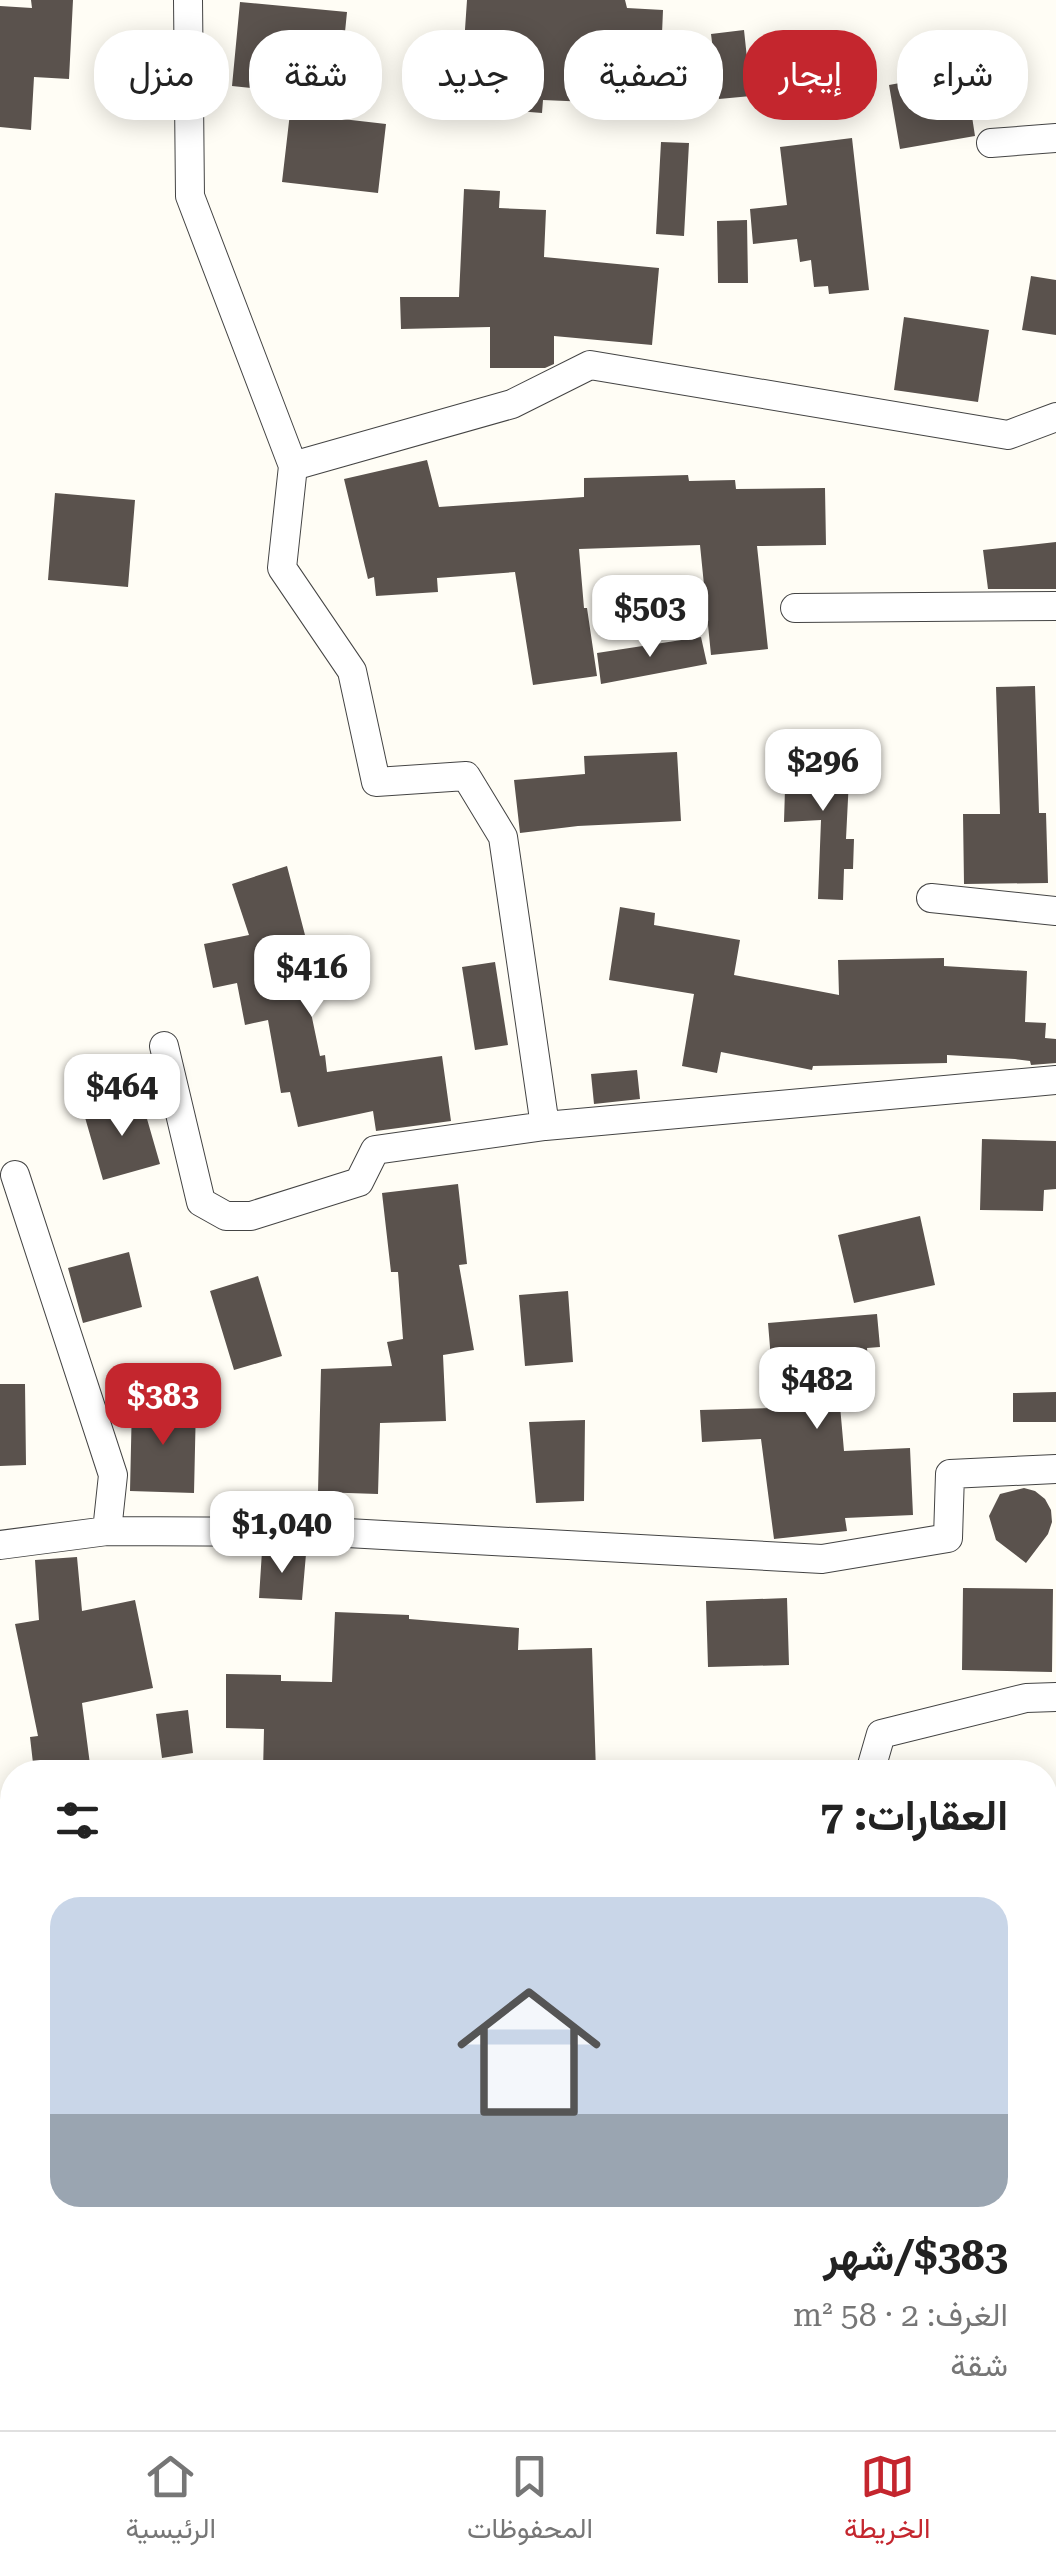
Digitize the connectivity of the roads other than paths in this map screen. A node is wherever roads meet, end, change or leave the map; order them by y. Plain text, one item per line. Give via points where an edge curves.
1 (188, 0) edge
2 (1056, 138) edge
3 (992, 143) dead end
4 (1056, 417) edge
5 (293, 466) junction
6 (1056, 606) edge
7 (795, 608) dead end
8 (932, 898) dead end
9 (1056, 911) edge
10 (164, 1046) dead end
11 (1056, 1080) edge
12 (545, 1126) junction
13 (15, 1176) dead end
14 (1056, 1469) edge
15 (107, 1531) junction
16 (0, 1544) edge
17 (1056, 1697) edge
18 (873, 1760) edge

1 - 5 street via 190,196
2 - 3 street
4 - 5 street via 1008,435 590,365 512,404
5 - 12 street via 282,568 352,671 376,782 466,776 504,837
6 - 7 street
8 - 9 street
10 - 12 street via 201,1202 226,1216 251,1216 360,1182 376,1150
11 - 12 street
13 - 15 street via 113,1475
14 - 15 street via 950,1474 948,1538 822,1559 329,1532
15 - 16 street
17 - 18 street via 1026,1698 881,1734

